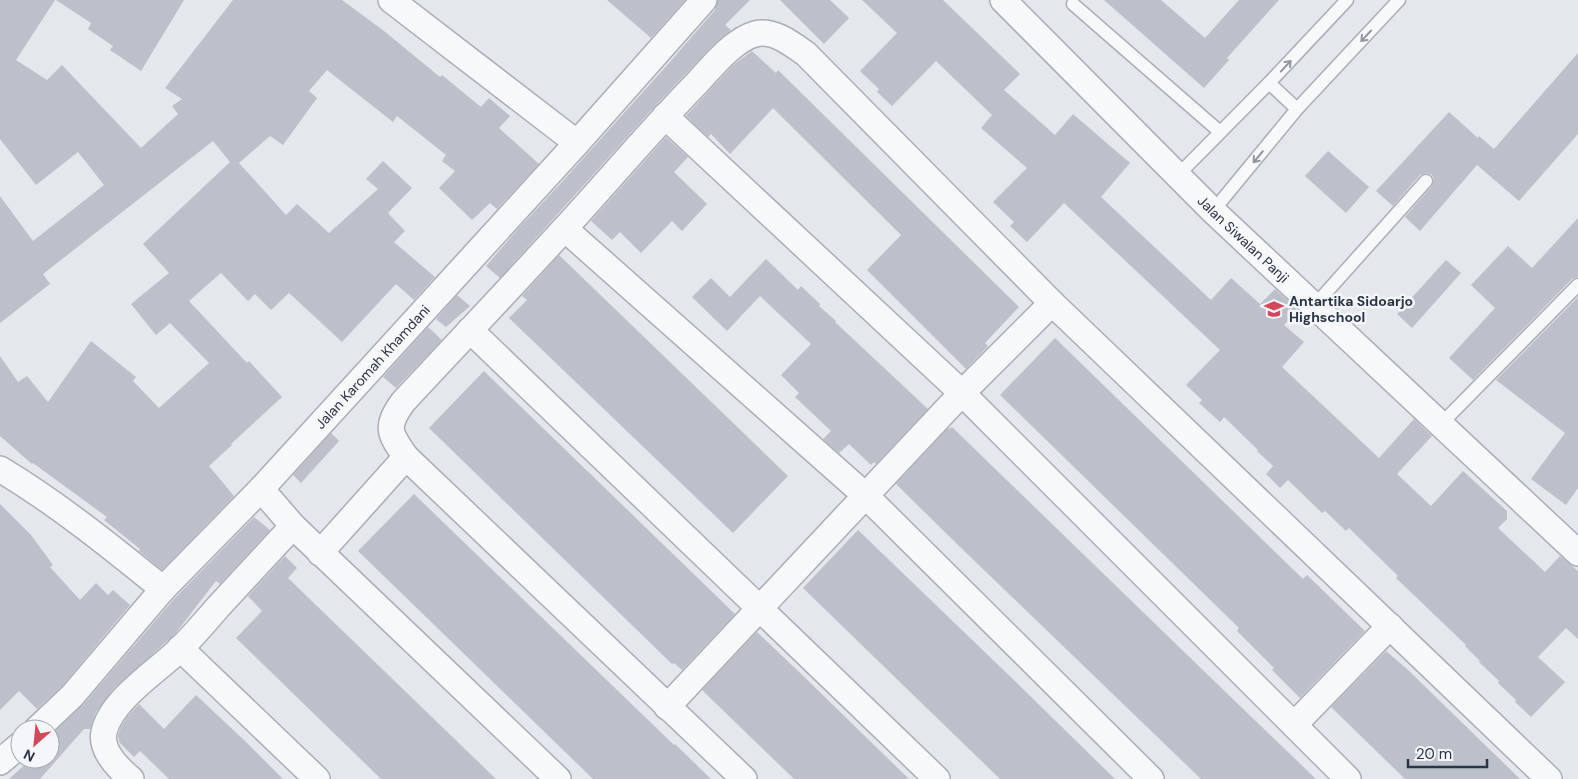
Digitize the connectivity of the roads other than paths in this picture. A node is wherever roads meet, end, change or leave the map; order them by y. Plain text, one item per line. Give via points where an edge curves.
1 (391, 0) edge
2 (704, 0) edge
3 (1004, 0) edge
4 (1347, 0) edge
5 (1399, 0) edge
6 (1073, 4) dead end
7 (1269, 83) junction
8 (1297, 110) junction
9 (665, 116) junction
10 (1220, 132) junction
11 (577, 143) junction
12 (1178, 175) junction
13 (1426, 181) dead end
14 (1213, 211) junction
15 (565, 228) junction
16 (1578, 285) edge
17 (1052, 303) junction
18 (1314, 306) junction
19 (470, 330) junction
20 (962, 393) junction
21 (1440, 424) junction
22 (406, 457) junction
23 (0, 469) edge
24 (261, 489) junction
25 (866, 496) junction
26 (293, 526) junction
27 (320, 553) junction
28 (1578, 553) edge
29 (163, 589) junction
30 (760, 609) junction
31 (1390, 626) junction
32 (180, 648) junction
33 (667, 707) junction
34 (48, 719) edge
35 (1294, 725) junction
36 (10, 754) edge
37 (0, 762) edge
38 (131, 779) edge
39 (317, 779) edge
40 (558, 779) edge
41 (744, 779) edge
42 (937, 779) edge
43 (1150, 779) edge
44 (1348, 779) edge
45 (1549, 779) edge

1 - 11 street
2 - 11 street, Jalan Karomah Khamdani
3 - 12 street, Jalan Siwalan Panji
7 -> 4 lane
5 -> 8 lane
6 - 10 lane
7 - 8 lane
7 - 10 lane
8 -> 14 lane
9 - 15 street
9 - 17 street via 739,42 755,34 771,34 791,43 806,54
9 - 20 street
10 - 12 lane
11 - 24 street, Jalan Karomah Khamdani
12 - 14 street, Jalan Siwalan Panji
13 - 18 lane
14 - 18 street, Jalan Siwalan Panji
15 - 19 street
15 - 25 street
16 - 21 lane
17 - 20 street
17 - 31 street
18 - 21 street, Jalan Siwalan Panji
19 - 22 street via 396,412 390,430
19 - 30 street
20 - 25 street
20 - 35 street
21 - 28 street, Jalan Siwalan Panji
22 - 27 street
22 - 33 street
23 - 29 street via 40,493
24 - 26 street
24 - 29 street, Jalan Karomah Khamdani
25 - 30 street
25 - 43 street
26 - 27 street
26 - 32 street
27 - 40 street
29 - 34 street, Jalan Karomah Khamdani via 72,696
30 - 33 street
30 - 42 street
31 - 35 street
31 - 45 street
32 - 38 street via 110,716 104,733 105,746 110,757
32 - 39 street
33 - 41 street
35 - 44 street
36 - 37 street

